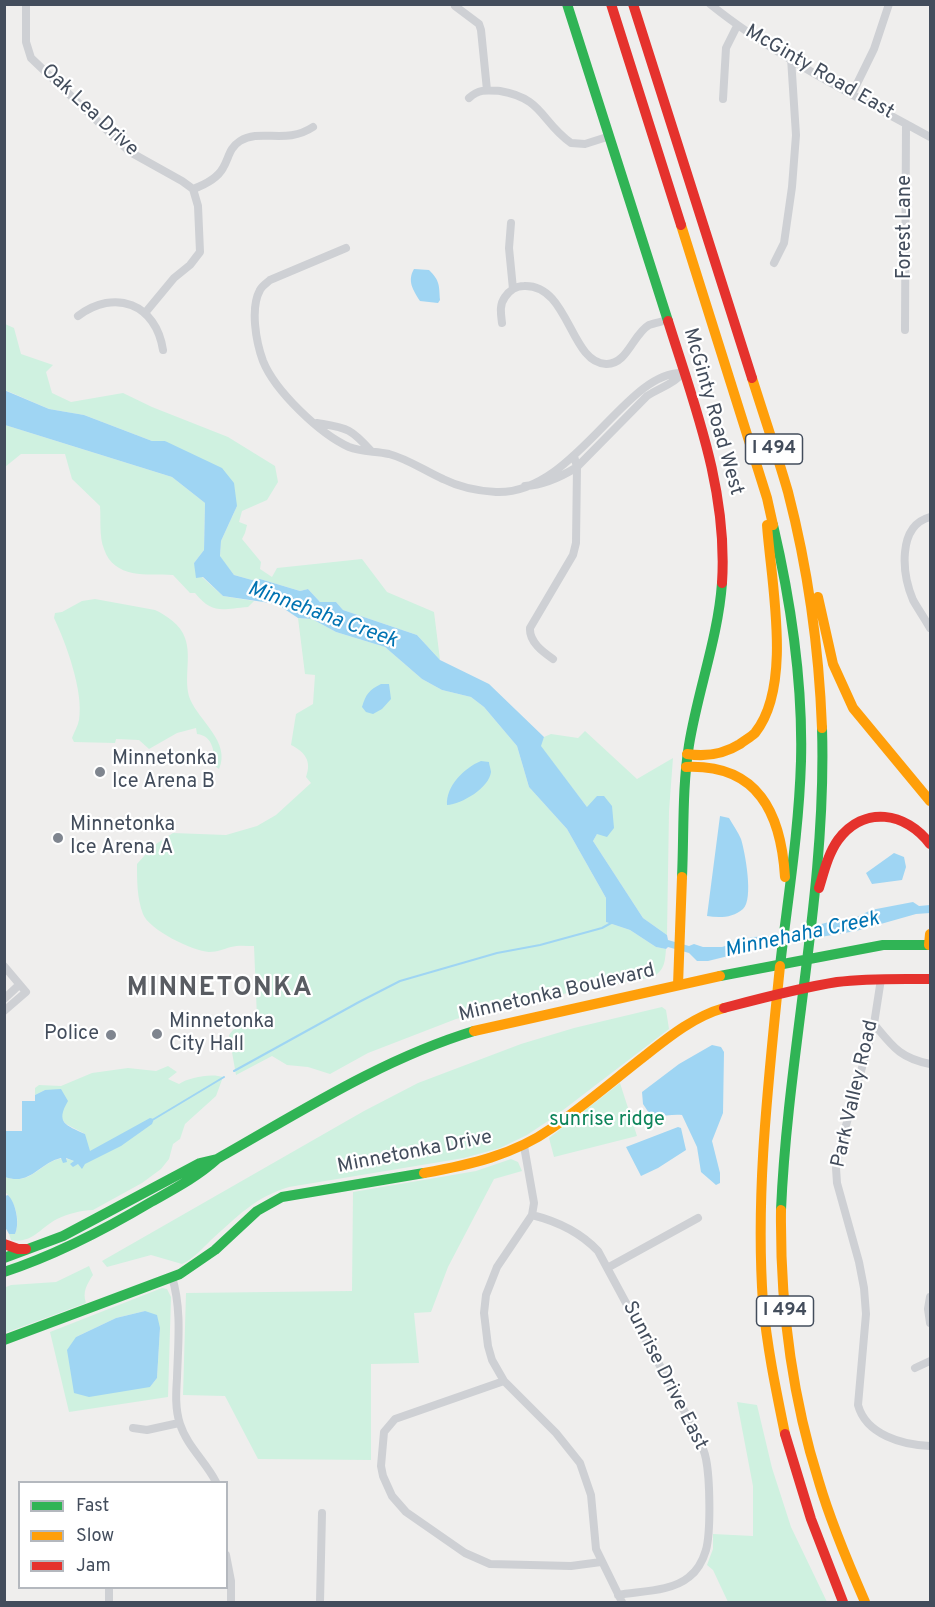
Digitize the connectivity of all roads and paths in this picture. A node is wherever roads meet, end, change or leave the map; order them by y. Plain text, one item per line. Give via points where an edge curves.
1 (26, 4) edge
2 (567, 4) edge
3 (610, 4) edge
4 (633, 4) edge
5 (710, 4) edge
6 (889, 4) edge
7 (455, 6) dead end
8 (737, 26) junction
9 (791, 58) junction
10 (487, 90) junction
11 (852, 94) junction
12 (469, 98) dead end
13 (723, 99) dead end
14 (906, 124) junction
15 (313, 127) dead end
16 (608, 137) junction
17 (930, 137) edge
18 (193, 189) junction
19 (511, 223) dead end
20 (346, 248) dead end
21 (774, 263) dead end
22 (513, 289) junction
23 (145, 312) junction
24 (78, 316) dead end
25 (667, 320) junction
26 (502, 323) dead end
27 (905, 330) dead end
28 (163, 350) dead end
29 (683, 373) junction
30 (315, 423) junction
31 (370, 451) junction
32 (574, 456) junction
33 (578, 467) junction
34 (525, 486) junction
35 (767, 498) junction
36 (930, 517) edge
37 (806, 565) junction
38 (930, 628) edge
39 (553, 659) dead end
40 (838, 676) junction
41 (687, 754) junction
42 (686, 767) junction
43 (930, 789) edge
44 (930, 801) edge
45 (930, 844) edge
46 (812, 909) junction
47 (786, 915) junction
48 (930, 941) edge
49 (4, 966) edge
50 (881, 979) junction
51 (930, 979) edge
52 (19, 985) junction
53 (678, 985) junction
54 (4, 999) edge
55 (4, 1011) edge
56 (874, 1024) junction
57 (930, 1065) edge
58 (524, 1146) junction
59 (217, 1158) junction
60 (532, 1215) junction
61 (698, 1218) dead end
62 (4, 1244) edge
63 (30, 1249) junction
64 (4, 1257) edge
65 (609, 1267) junction
66 (7, 1273) edge
67 (172, 1277) junction
68 (930, 1297) edge
69 (930, 1323) edge
70 (4, 1340) edge
71 (930, 1360) edge
72 (915, 1368) dead end
73 (504, 1381) junction
74 (179, 1423) junction
75 (133, 1428) dead end
76 (930, 1446) edge
77 (215, 1481) edge
78 (322, 1513) dead end
79 (601, 1562) junction
80 (228, 1565) edge
81 (620, 1599) edge
82 (231, 1602) edge
83 (320, 1602) edge
84 (843, 1602) edge
85 (865, 1602) edge

1 - 18 street, Oak Lea Drive via 26,42 31,58 130,152
2 - 16 main road, McGinty Road West
3 - 35 main road, I 494
4 - 37 main road, I 494 via 787,490
5 - 8 street, McGinty Road East
6 - 11 street via 874,49
7 - 10 street via 479,24
8 - 9 street, McGinty Road East
8 - 13 street via 726,48
9 - 11 street, McGinty Road East
9 - 21 street via 796,135 792,187 784,243
10 - 12 street via 477,90
10 - 16 street via 511,93 532,103 571,143 585,144
11 - 14 street, McGinty Road East
14 - 17 street, McGinty Road East
14 - 27 street, Forest Lane
15 - 18 street via 297,135 258,136 240,141 228,155 223,170 207,184
16 - 25 main road, McGinty Road West
18 - 23 street via 198,206 200,252
19 - 22 street
20 - 30 street via 270,280 261,288 257,300 257,333 266,368 286,398
22 - 25 street via 528,286 542,291 564,314 583,349 593,359 608,364 623,356 640,332
22 - 26 street via 501,305
23 - 24 street via 132,305 109,302
23 - 28 street via 157,328
25 - 29 main road, McGinty Road West
29 - 32 street via 659,379 640,391
29 - 33 street via 677,381 647,396
29 - 41 main road, McGinty Road West via 715,478 723,528 718,618
30 - 31 street via 347,446
30 - 31 street via 347,428
31 - 34 street via 403,459 469,488 498,492
32 - 33 street
32 - 34 street
33 - 34 street via 539,485
33 - 39 street via 573,555 529,634
35 - 41 main road via 777,641 774,692 768,711 749,739 738,747 720,754
35 - 47 main road, I 494 via 781,556 799,686 798,827
36 - 38 street via 916,523 909,533 905,564 914,600
37 - 40 main road
37 - 46 main road, I 494 via 822,729
40 - 43 main road via 855,704
40 - 44 main road via 862,720
41 - 42 main road, McGinty Road West
42 - 47 main road via 704,766 739,776 761,798 782,843
42 - 53 main road, McGinty Road West
45 - 46 main road via 916,827 892,817 872,818 854,826 833,849
46 - 85 main road, I 494 via 782,1170 781,1251 795,1385 833,1526
47 - 84 main road, I 494 via 764,1139 761,1272 780,1417 800,1491
48 - 53 main road, Minnetonka Boulevard via 851,950
49 - 52 street
50 - 51 main road, Minnetonka Drive
50 - 56 street, Park Valley Road
50 - 58 main road, Minnetonka Drive via 787,991 699,1018
52 - 54 street
52 - 55 street via 26,992
53 - 59 main road, Minnetonka Boulevard via 447,1038 385,1065
56 - 57 street via 896,1051
56 - 76 street, Park Valley Road via 836,1168 864,1288 866,1314 858,1405 885,1436
58 - 60 street via 534,1203
58 - 67 main road, Minnetonka Drive via 467,1165 282,1197 257,1211 196,1265
59 - 63 main road, Minnetonka Boulevard via 200,1163 74,1231
59 - 66 main road, Minnetonka Boulevard via 202,1173 99,1232
60 - 65 street, Sunrise Drive East via 582,1237
60 - 73 street via 497,1267 486,1295 488,1346
61 - 65 street
62 - 63 main road
63 - 64 main road, Minnetonka Boulevard
65 - 81 street, Sunrise Drive East via 694,1429 708,1472 707,1540 696,1569 670,1587
67 - 70 main road, Minnetonka Drive
67 - 74 street via 178,1300
68 - 69 street
71 - 72 street
73 - 79 street via 580,1463 591,1495 596,1549
73 - 79 street via 394,1419 384,1432 381,1466 392,1496 406,1512 465,1553 490,1564 571,1566
74 - 75 street via 147,1430
74 - 77 street
78 - 83 street
79 - 81 street
80 - 82 street

